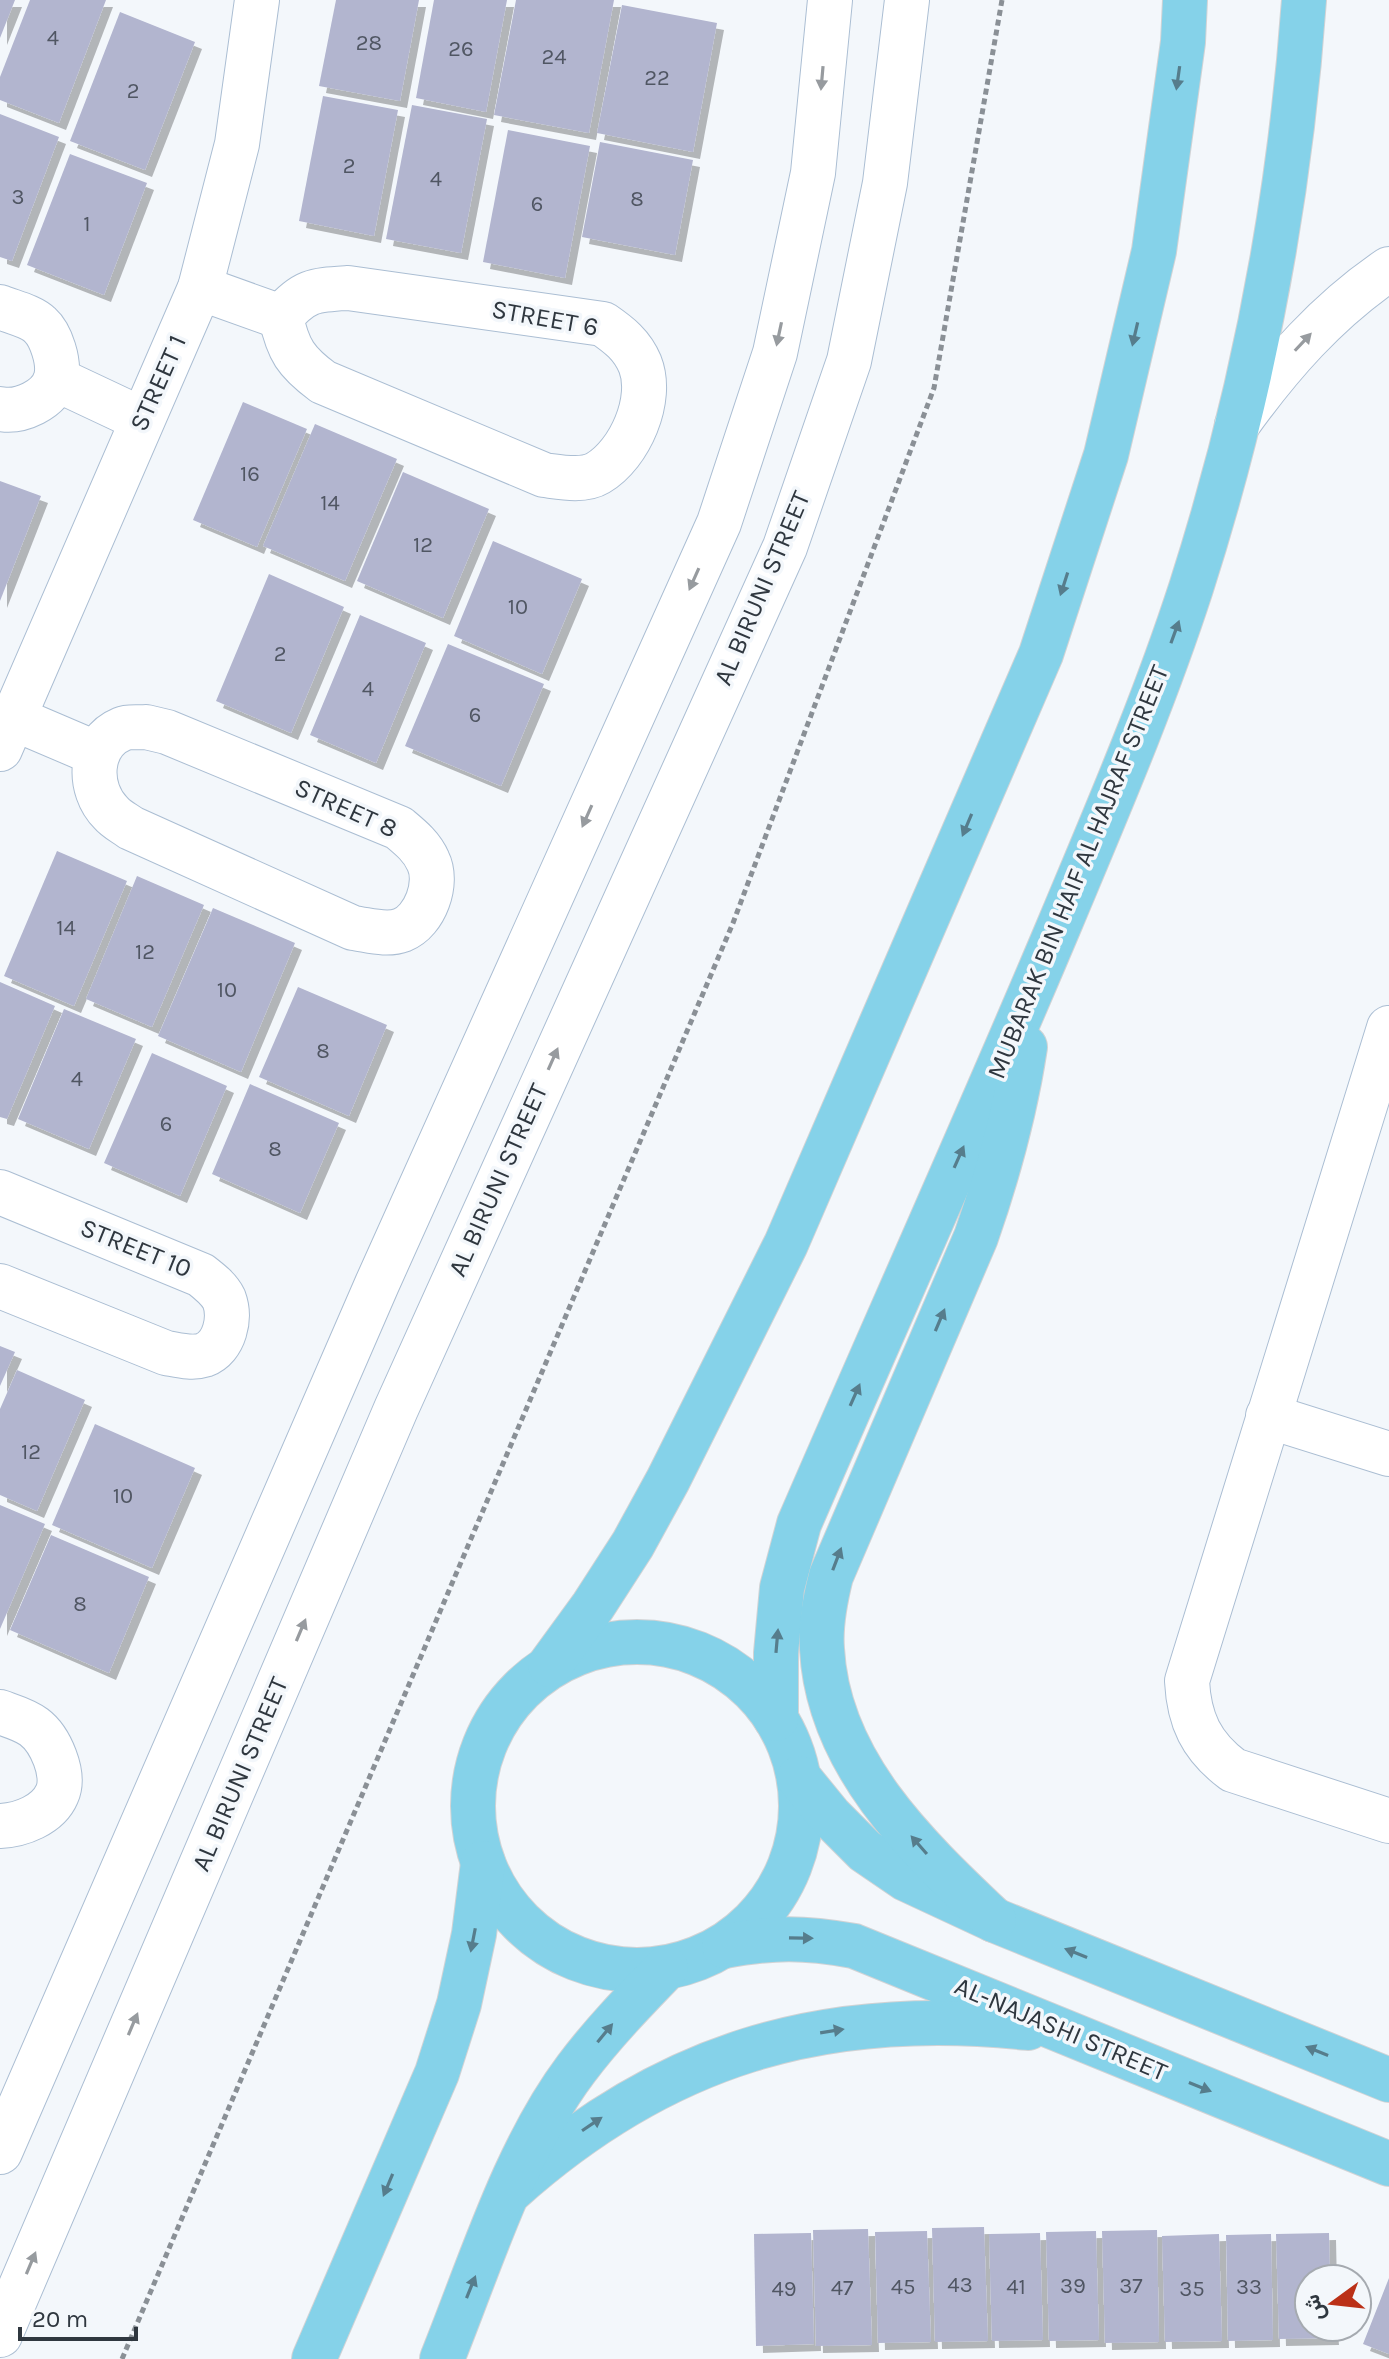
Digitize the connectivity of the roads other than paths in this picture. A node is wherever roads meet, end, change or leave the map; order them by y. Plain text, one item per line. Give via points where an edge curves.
1 (257, 0) edge
2 (830, 0) edge
3 (907, 0) edge
4 (1185, 0) edge
5 (1304, 0) edge
6 (1389, 269) edge
7 (200, 288) junction
8 (0, 307) edge
9 (281, 317) junction
10 (56, 379) junction
11 (0, 409) edge
12 (141, 419) junction
13 (1237, 425) junction
14 (7, 733) edge
15 (95, 753) junction
16 (1030, 994) junction
17 (1389, 1028) edge
18 (1381, 1084) edge
19 (0, 1192) edge
20 (377, 1284) junction
21 (0, 1286) edge
22 (436, 1318) junction
23 (339, 1372) junction
24 (396, 1409) junction
25 (1268, 1416) junction
26 (1389, 1454) edge
27 (550, 1665) junction
28 (0, 1712) edge
29 (776, 1719) junction
30 (799, 1778) junction
31 (1389, 1821) edge
32 (0, 1826) edge
33 (483, 1863) junction
34 (994, 1920) junction
35 (724, 1946) junction
36 (666, 1968) junction
37 (1066, 2033) junction
38 (1389, 2080) edge
39 (0, 2152) edge
40 (1389, 2164) edge
41 (510, 2191) junction
42 (0, 2335) edge
43 (314, 2359) edge
44 (442, 2359) edge

1 - 7 street, STREET 1 via 237,144
2 -> 20 street via 813,173 775,353 719,523
22 -> 3 street, AL BIRUNI STREET via 785,547 849,361 885,183
4 -> 27 main road via 1154,251 1106,455 1041,654 786,1244 633,1544
5 - 13 main road, MUBARAK BIN HAIF AL HAJRAF STREET via 1298,92 1273,259
13 -> 6 street via 1304,340
7 - 9 street
7 - 12 street, STREET 1
8 - 10 street via 38,322 47,333
9 - 9 street, STREET 6 via 287,343 301,366 323,382 544,475 596,475 627,444 640,413 640,365 625,339 603,324 348,288 311,291
10 - 11 street via 30,406
10 - 12 street
12 - 14 street, STREET 1
16 -> 13 main road, MUBARAK BIN HAIF AL HAJRAF STREET via 1144,719 1191,588
14 - 15 street
15 - 15 street, STREET 8 via 100,799 131,828 353,928 384,933 404,929 423,914 430,897 430,864 419,845 399,828 167,732 123,728
29 -> 16 main road, MUBARAK BIN HAIF AL HAJRAF STREET via 782,1588 799,1524
34 -> 16 main road via 900,1823 848,1749 831,1705 821,1646 835,1565 992,1190 1018,1094
17 - 18 street
18 - 25 street
19 - 21 street, STREET 10 via 201,1275 224,1299 227,1319 215,1349 187,1357
20 - 22 street via 385,1318 398,1327 420,1327
20 - 23 street
22 - 24 street, AL BIRUNI STREET
23 - 24 street via 376,1369 389,1378
23 - 39 street
42 -> 24 street, AL BIRUNI STREET
25 - 26 street
25 - 31 street via 1191,1660 1187,1681 1193,1723 1202,1741 1233,1770
27 - 29 main road via 610,1642 674,1644 732,1671
27 - 33 main road via 524,1685 487,1737 472,1799
28 - 32 street via 33,1726 50,1743 59,1769 58,1794 42,1813
29 - 30 main road
30 - 34 main road via 865,1851 906,1879
30 - 35 main road via 802,1811 787,1874 750,1926
33 - 36 main road via 497,1892 541,1940 601,1967
33 -> 43 main road via 462,1990 437,2073
38 -> 34 main road
35 - 36 main road
35 -> 37 main road, AL-NAJASHI STREET via 811,1938 854,1946
41 -> 36 main road via 538,2129 574,2071
37 -> 40 main road, AL-NAJASHI STREET
41 -> 37 main road via 591,2124 683,2073 731,2054 838,2030 895,2025 967,2024
44 -> 41 main road

